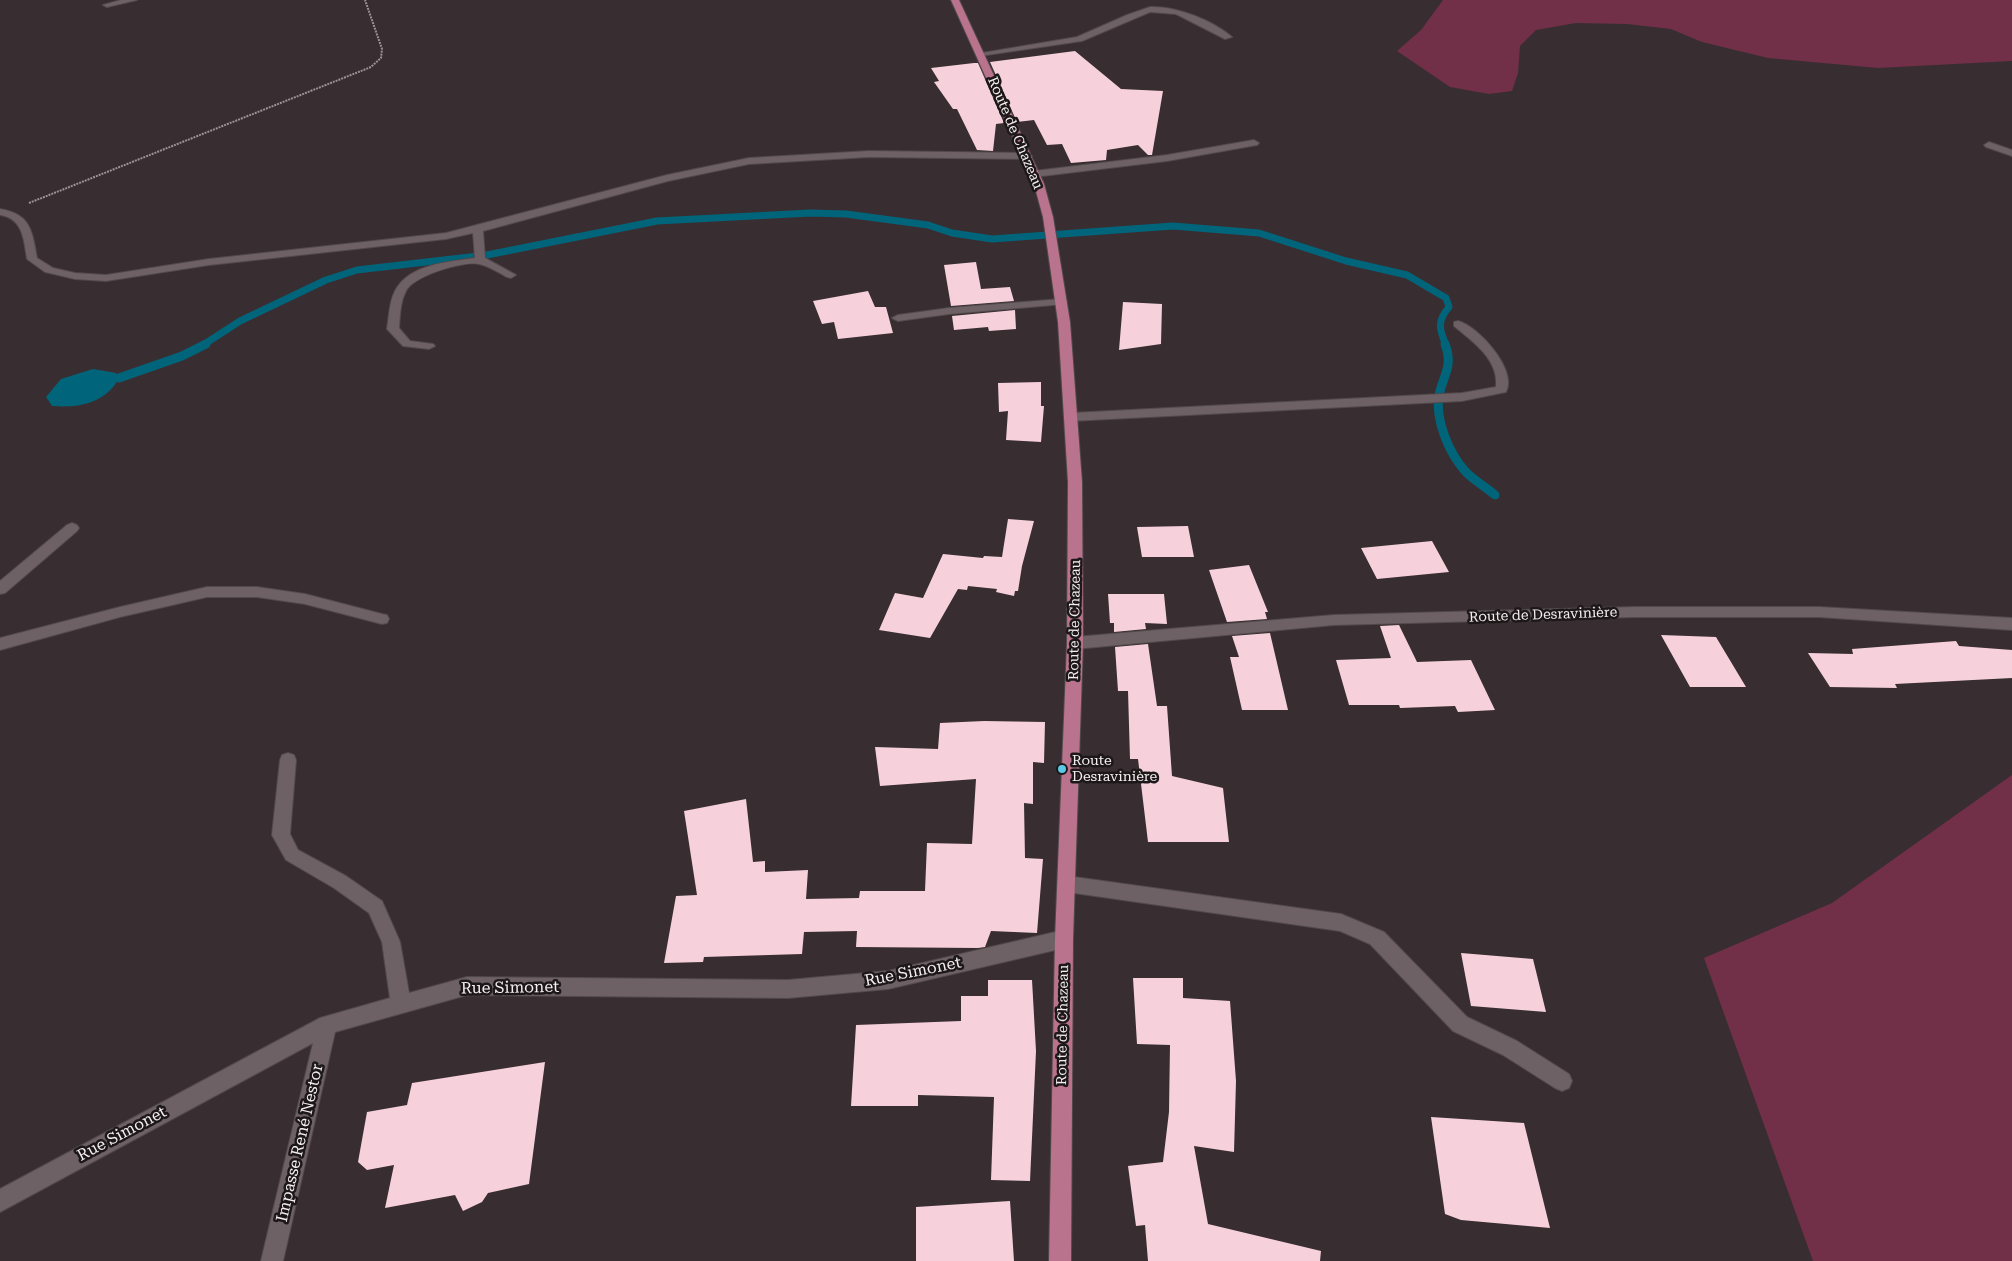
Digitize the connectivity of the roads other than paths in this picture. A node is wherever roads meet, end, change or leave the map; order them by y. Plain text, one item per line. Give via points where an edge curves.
1 (133, 0) edge
2 (955, 0) edge
3 (107, 5) dead end
4 (1228, 37) dead end
5 (980, 54) junction
6 (1254, 143) dead end
7 (1989, 146) dead end
8 (2012, 153) edge
9 (1027, 156) junction
10 (1034, 174) junction
11 (2, 212) edge
12 (478, 229) junction
13 (480, 260) junction
14 (511, 275) dead end
15 (1061, 302) junction
16 (898, 318) dead end
17 (1458, 324) dead end
18 (429, 346) dead end
19 (1071, 417) junction
20 (72, 528) dead end
21 (0, 589) edge
22 (382, 620) dead end
23 (2012, 624) edge
24 (1075, 643) junction
25 (0, 644) edge
26 (288, 760) dead end
27 (1067, 884) junction
28 (1064, 939) junction
29 (401, 1004) junction
30 (327, 1025) junction
31 (1562, 1081) dead end
32 (0, 1201) edge
33 (272, 1261) edge
34 (1060, 1261) edge

1 - 3 street
2 - 5 main road, Route de Chazeau
4 - 5 street via 1176,11 1150,9 1080,39
5 - 9 main road, Route de Chazeau
6 - 10 street via 1167,158
7 - 8 street
9 - 10 main road, Route de Chazeau
9 - 12 street via 868,154 750,161 667,178
10 - 15 main road, Route de Chazeau via 1048,217
11 - 12 street via 17,216 26,225 32,259 49,270 106,278 209,262 446,236
12 - 13 street
13 - 14 street
13 - 18 street via 433,269 408,279 400,291 393,329 406,344
15 - 16 street
15 - 19 main road, Route de Chazeau
17 - 19 street via 1486,349 1500,367 1504,380 1502,389 1462,397
19 - 24 main road, Route de Chazeau via 1075,482
20 - 21 street
22 - 25 street via 305,600 257,592 207,592
23 - 24 street, Route de Desravinière via 1820,612 1635,612 1334,620
24 - 27 main road, Route de Chazeau
26 - 29 street via 281,835 292,856 340,882 376,907 391,942
27 - 28 main road, Route de Chazeau
27 - 31 street via 1340,923 1377,938 1460,1024 1510,1048
28 - 29 street, Rue Simonet via 888,980 788,990 467,986
28 - 34 main road, Route de Chazeau
29 - 30 street, Rue Simonet
30 - 32 street, Rue Simonet
30 - 33 street, Impasse René Nestor

